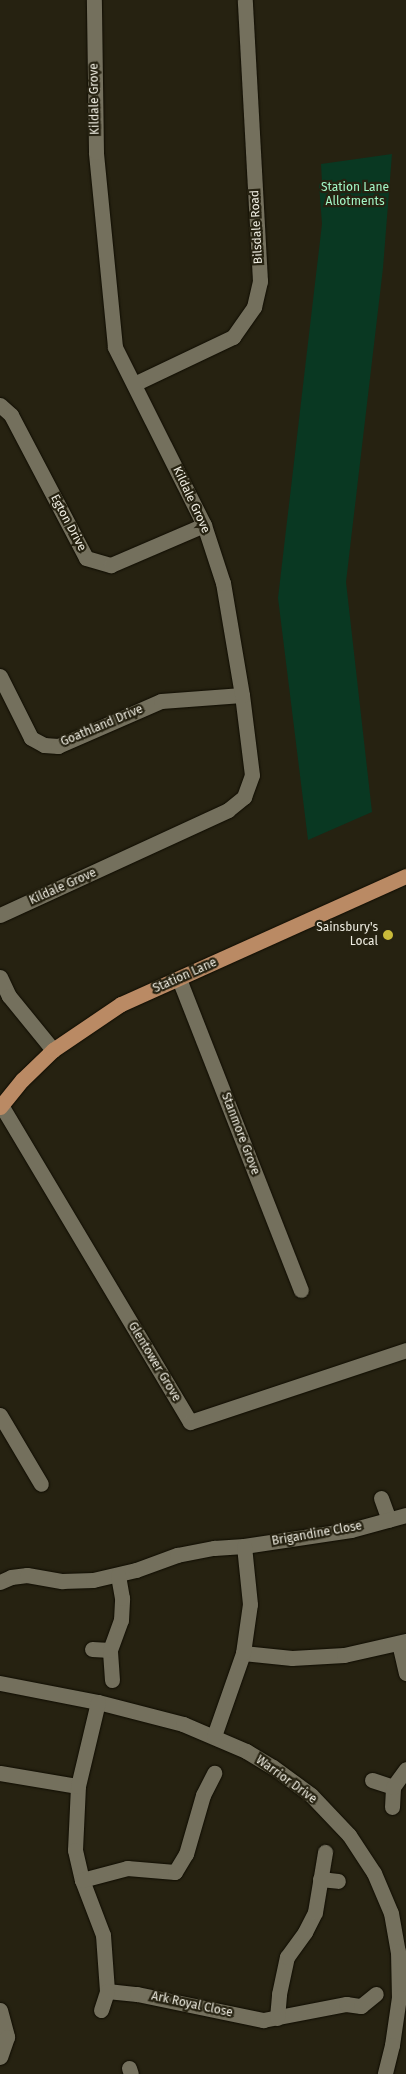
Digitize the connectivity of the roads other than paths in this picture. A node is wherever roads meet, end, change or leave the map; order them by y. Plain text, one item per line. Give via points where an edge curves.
1 (94, 0) edge
2 (244, 0) edge
3 (134, 384) junction
4 (0, 405) edge
5 (204, 525) junction
6 (0, 676) edge
7 (242, 695) junction
8 (400, 878) edge
9 (0, 915) edge
10 (0, 977) edge
11 (179, 979) junction
12 (54, 1050) junction
13 (1, 1106) edge
14 (301, 1290) dead end
15 (406, 1350) edge
16 (0, 1415) edge
17 (41, 1484) dead end
18 (381, 1498) dead end
19 (406, 1515) edge
20 (389, 1520) junction
21 (244, 1546) junction
22 (118, 1575) junction
23 (0, 1582) edge
24 (402, 1642) edge
25 (92, 1649) dead end
26 (110, 1650) junction
27 (243, 1653) junction
28 (406, 1672) edge
29 (112, 1680) dead end
30 (0, 1683) edge
31 (98, 1702) junction
32 (214, 1736) junction
33 (406, 1769) edge
34 (0, 1773) edge
35 (214, 1774) dead end
36 (372, 1780) dead end
37 (78, 1786) junction
38 (393, 1788) junction
39 (392, 1807) dead end
40 (325, 1852) dead end
41 (320, 1879) junction
42 (82, 1880) junction
43 (338, 1881) dead end
44 (107, 1991) junction
45 (376, 1994) dead end
46 (101, 2010) dead end
47 (0, 2014) edge
48 (277, 2018) junction
49 (0, 2057) edge
50 (385, 2074) edge

1 - 3 street, Kildale Grove via 96,152 115,347
2 - 3 street, Bilsdale Road via 260,281 254,307 233,337
3 - 5 street, Kildale Grove
4 - 5 street, Egton Drive via 11,415 86,558 110,565
5 - 7 street, Kildale Grove via 223,582
6 - 7 street, Goathland Drive via 31,738 44,745 58,746 161,701
7 - 9 street, Kildale Grove via 252,775 244,797 228,810
8 - 11 main road, Station Lane
10 - 12 street via 10,996
11 - 12 main road, Station Lane via 120,1004
11 - 14 street, Stanmore Grove
12 - 13 main road, Station Lane via 22,1080
13 - 15 street, Glentower Grove via 190,1422
16 - 17 street
18 - 20 street
19 - 20 street, Brigandine Close
20 - 21 street, Brigandine Close via 351,1530
21 - 22 street, Brigandine Close via 177,1555
21 - 27 street via 250,1604
22 - 23 street, Brigandine Close via 62,1581 27,1575
22 - 26 street via 121,1620
24 - 27 street via 344,1655 292,1658
24 - 28 street
25 - 26 street
26 - 29 street
27 - 32 street
30 - 31 street, Warrior Drive
31 - 32 street, Warrior Drive via 183,1724
31 - 37 street
32 - 50 street, Warrior Drive via 273,1767 311,1795 349,1835 374,1873 390,1913 399,1974 399,1998
33 - 38 street
34 - 37 street
35 - 42 street via 203,1795 186,1854 175,1872 127,1868
36 - 38 street
37 - 42 street via 75,1850
38 - 39 street
40 - 41 street
41 - 43 street
41 - 48 street via 315,1912 287,1956
42 - 44 street via 103,1935
44 - 46 street
44 - 48 street, Ark Royal Close via 137,1994 263,2020
45 - 48 street, Ark Royal Close via 361,2006 346,2004
47 - 49 street via 7,2037

